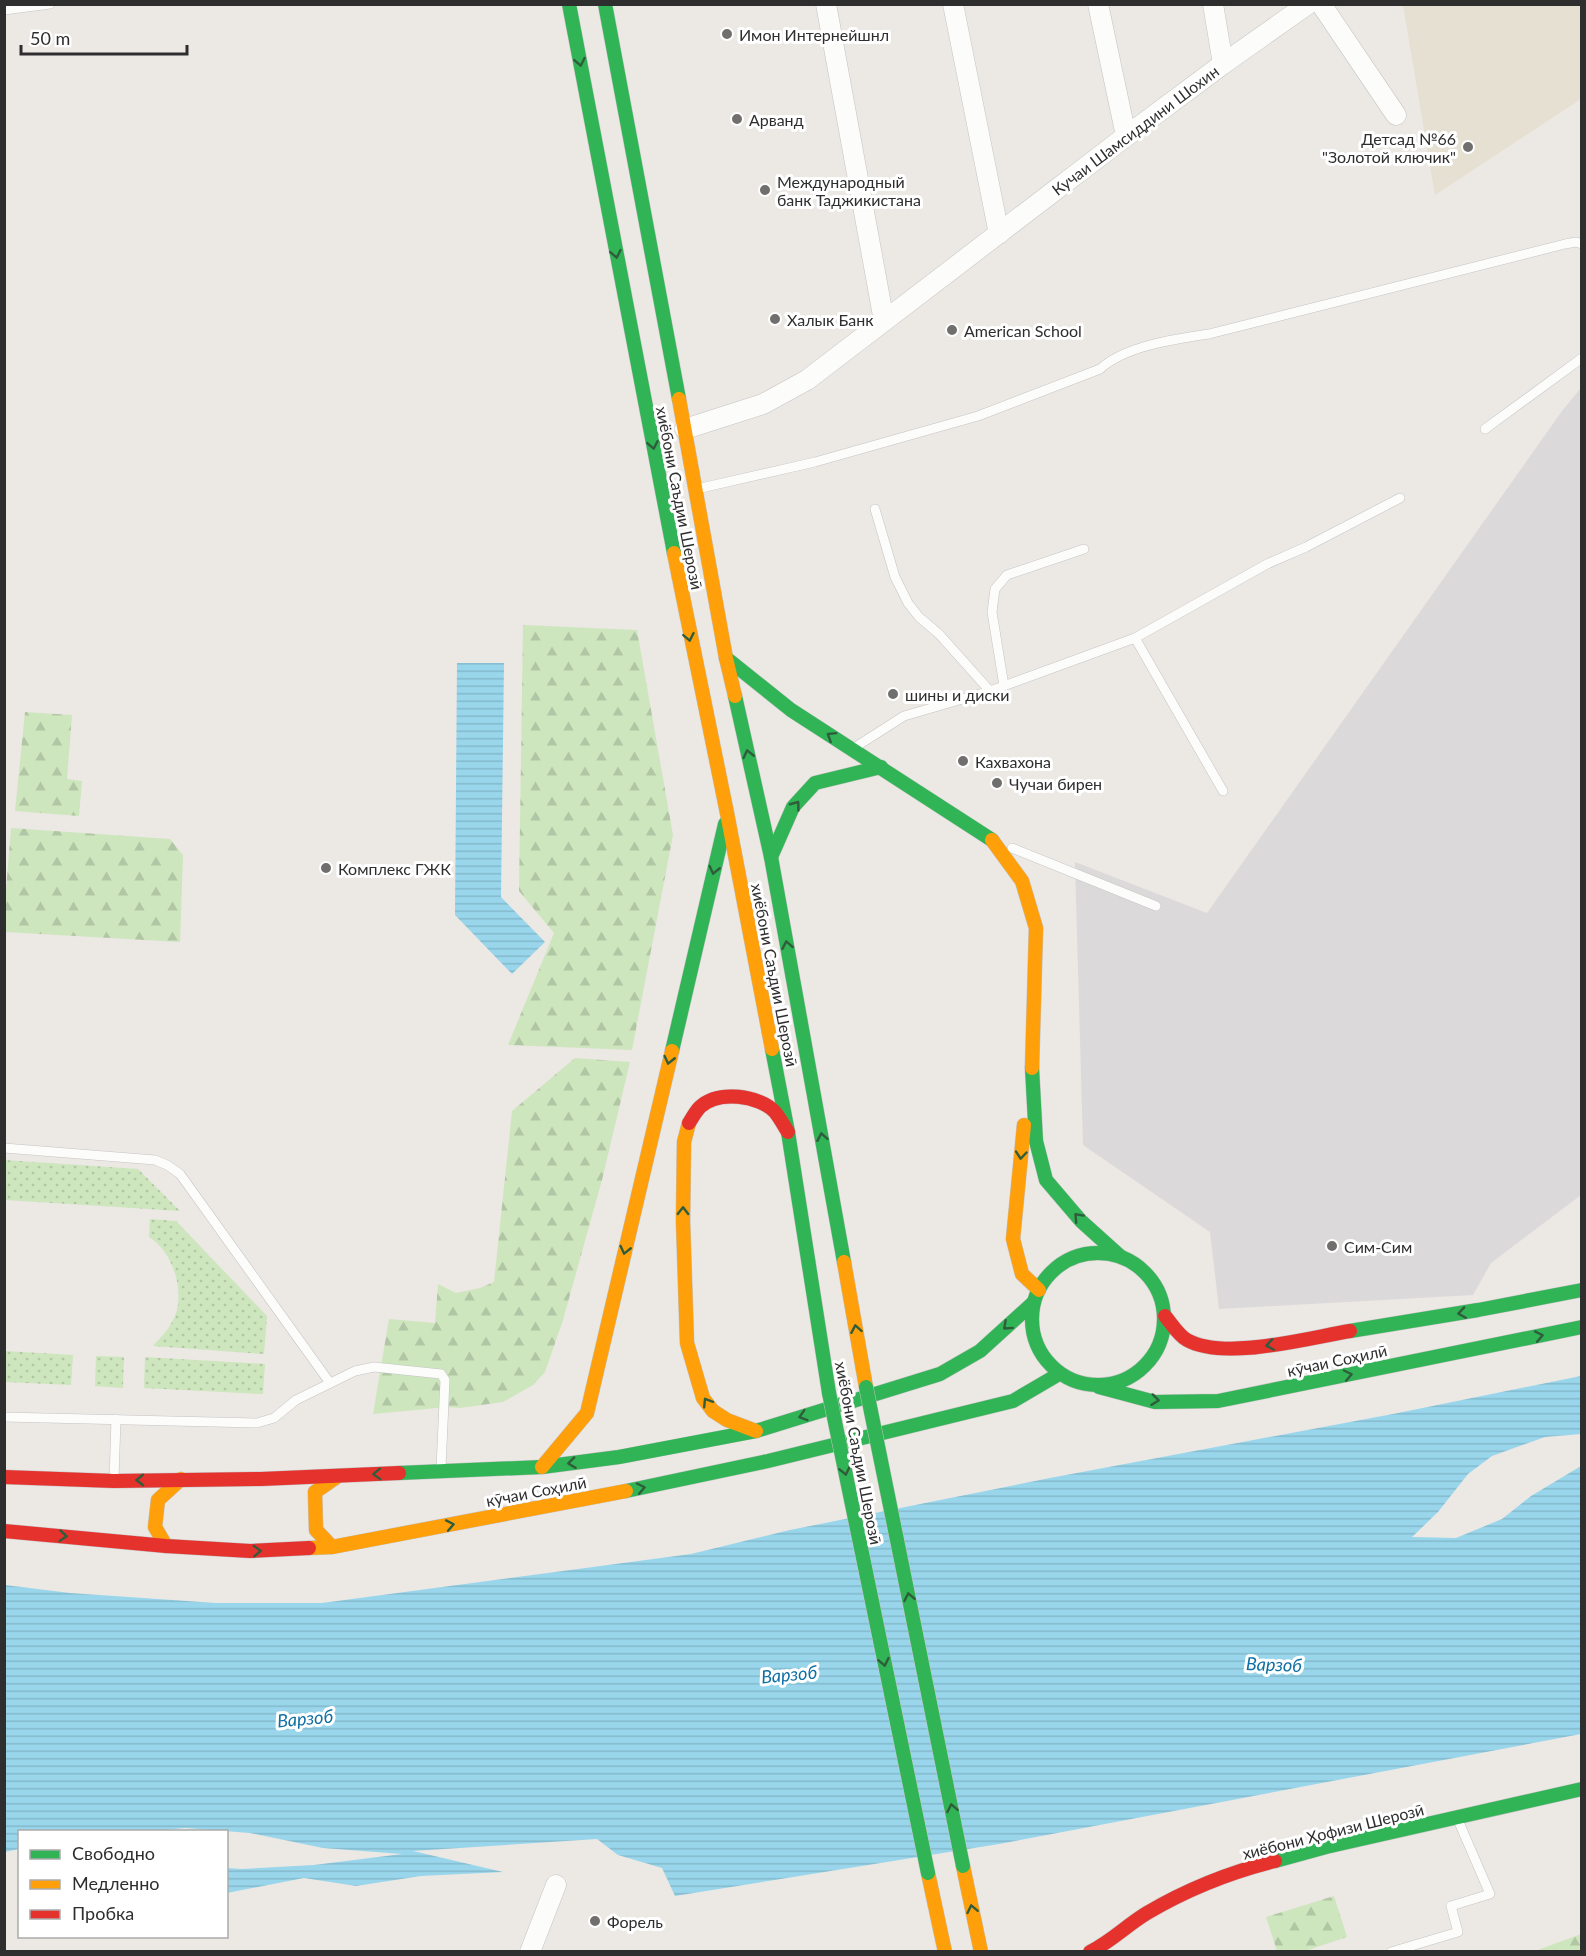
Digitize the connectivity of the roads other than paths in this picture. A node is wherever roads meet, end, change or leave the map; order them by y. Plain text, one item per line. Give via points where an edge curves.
1 (50, 4) edge
2 (569, 4) edge
3 (605, 4) edge
4 (826, 4) edge
5 (953, 4) edge
6 (1098, 4) edge
7 (1213, 4) edge
8 (1308, 4) edge
9 (1321, 4) edge
10 (4, 10) edge
11 (1223, 64) junction
12 (1396, 115) dead end
13 (1126, 136) junction
14 (999, 234) junction
15 (1581, 244) edge
16 (884, 321) junction
17 (1581, 358) edge
18 (685, 429) junction
19 (1485, 429) dead end
20 (696, 489) junction
21 (1401, 498) dead end
22 (875, 509) dead end
23 (1084, 549) dead end
24 (1135, 638) junction
25 (726, 658) junction
26 (1004, 686) junction
27 (990, 692) junction
28 (853, 750) junction
29 (881, 767) junction
30 (1223, 790) dead end
31 (727, 813) junction
32 (993, 841) junction
33 (771, 857) junction
34 (1156, 906) dead end
35 (1032, 1076) junction
36 (788, 1132) junction
37 (4, 1148) edge
38 (1121, 1257) junction
39 (1581, 1290) edge
40 (1037, 1296) junction
41 (1165, 1316) junction
42 (1581, 1327) edge
43 (1059, 1374) junction
44 (330, 1383) junction
45 (1099, 1387) junction
46 (4, 1417) edge
47 (116, 1419) junction
48 (756, 1431) junction
49 (542, 1467) junction
50 (441, 1471) junction
51 (338, 1476) junction
52 (4, 1477) edge
53 (181, 1479) junction
54 (114, 1481) junction
55 (4, 1531) edge
56 (166, 1546) junction
57 (332, 1547) junction
58 (1581, 1789) edge
59 (1457, 1818) junction
60 (556, 1885) dead end
61 (1106, 1947) edge
62 (530, 1952) edge
63 (945, 1952) edge
64 (981, 1952) edge
65 (1090, 1952) edge
66 (1391, 1952) edge

1 - 10 lane
2 -> 31 main road, хиёбони Саъдии Шерозӣ
3 - 18 main road, хиёбони Саъдии Шерозӣ
4 - 16 street
5 - 14 street
6 - 13 street
7 - 11 street, Кучаи Шамсиддини Шохин
8 - 11 street
9 - 12 street
11 - 13 street, Кучаи Шамсиддини Шохин
13 - 14 street, Кучаи Шамсиддини Шохин
14 - 16 street, Кучаи Шамсиддини Шохин
15 - 20 lane via 1565,244 1209,334 1165,341 978,416 815,462
16 - 18 street, Кучаи Шамсиддини Шохин via 807,380 763,404
17 - 19 lane
18 - 20 main road, хиёбони Саъдии Шерозӣ
20 - 25 main road, хиёбони Саъдии Шерозӣ
21 - 24 lane via 1267,564
22 - 27 lane via 895,577 908,603
23 - 26 lane via 1007,575 995,589 992,612
24 - 26 lane
24 - 30 lane
28 -> 25 main road via 791,710
33 -> 25 main road, хиёбони Саъдии Шерозӣ
26 - 27 lane
27 - 28 lane via 904,716
28 - 29 main road
29 - 32 main road
33 -> 29 main road via 793,807 816,783
31 - 36 main road, хиёбони Саъдии Шерозӣ
31 -> 49 main road via 587,1413
32 - 34 lane
32 - 35 main road via 1022,881 1036,928
64 -> 33 main road, хиёбони Саъдии Шерозӣ, bridge via 866,1387
38 -> 35 main road via 1081,1221 1046,1180 1036,1141
35 -> 40 main road via 1022,1135 1013,1239 1022,1274
48 -> 36 main road via 713,1411 703,1398 687,1342 684,1142 689,1123 700,1107 731,1096 757,1101 774,1111
36 -> 63 main road, хиёбони Саъдии Шерозӣ, bridge via 829,1393
37 - 44 lane via 155,1160 180,1174
38 - 40 main road via 1102,1253 1065,1262 1050,1274
38 - 41 main road via 1143,1270 1154,1284
39 -> 41 main road, кӯчаи Соҳилӣ via 1243,1349 1210,1348 1185,1339
40 - 43 main road via 1032,1322 1035,1342
40 -> 48 main road, кӯчаи Соҳилӣ via 980,1351 939,1374
41 - 45 main road via 1157,1351 1141,1369 1133,1377
45 -> 42 main road, кӯчаи Соҳилӣ via 1155,1402 1218,1401
43 - 45 main road
57 -> 43 main road, кӯчаи Соҳилӣ via 768,1461 1013,1401
44 - 47 lane via 296,1400 274,1418 257,1423
44 - 50 lane via 374,1367 441,1374 445,1380
46 - 47 lane
47 - 54 lane
48 -> 49 main road, кӯчаи Соҳилӣ
49 - 50 main road, кӯчаи Соҳилӣ
50 -> 51 main road, кӯчаи Соҳилӣ
51 - 53 main road, кӯчаи Соҳилӣ
51 - 57 main road via 315,1492 316,1530
52 - 54 main road, кӯчаи Соҳилӣ
53 -> 54 main road, кӯчаи Соҳилӣ
53 - 56 main road via 158,1500 155,1527
55 -> 56 main road, кӯчаи Соҳилӣ
56 -> 57 main road, кӯчаи Соҳилӣ via 250,1551
58 - 59 main road, хиёбони Ҳофизи Шерозӣ
59 - 61 main road, хиёбони Ҳофизи Шерозӣ via 1255,1866 1197,1888 1146,1914
59 - 66 lane via 1490,1894 1451,1905 1458,1932
60 - 62 street
61 - 65 main road, хиёбони Ҳофизи Шерозӣ

